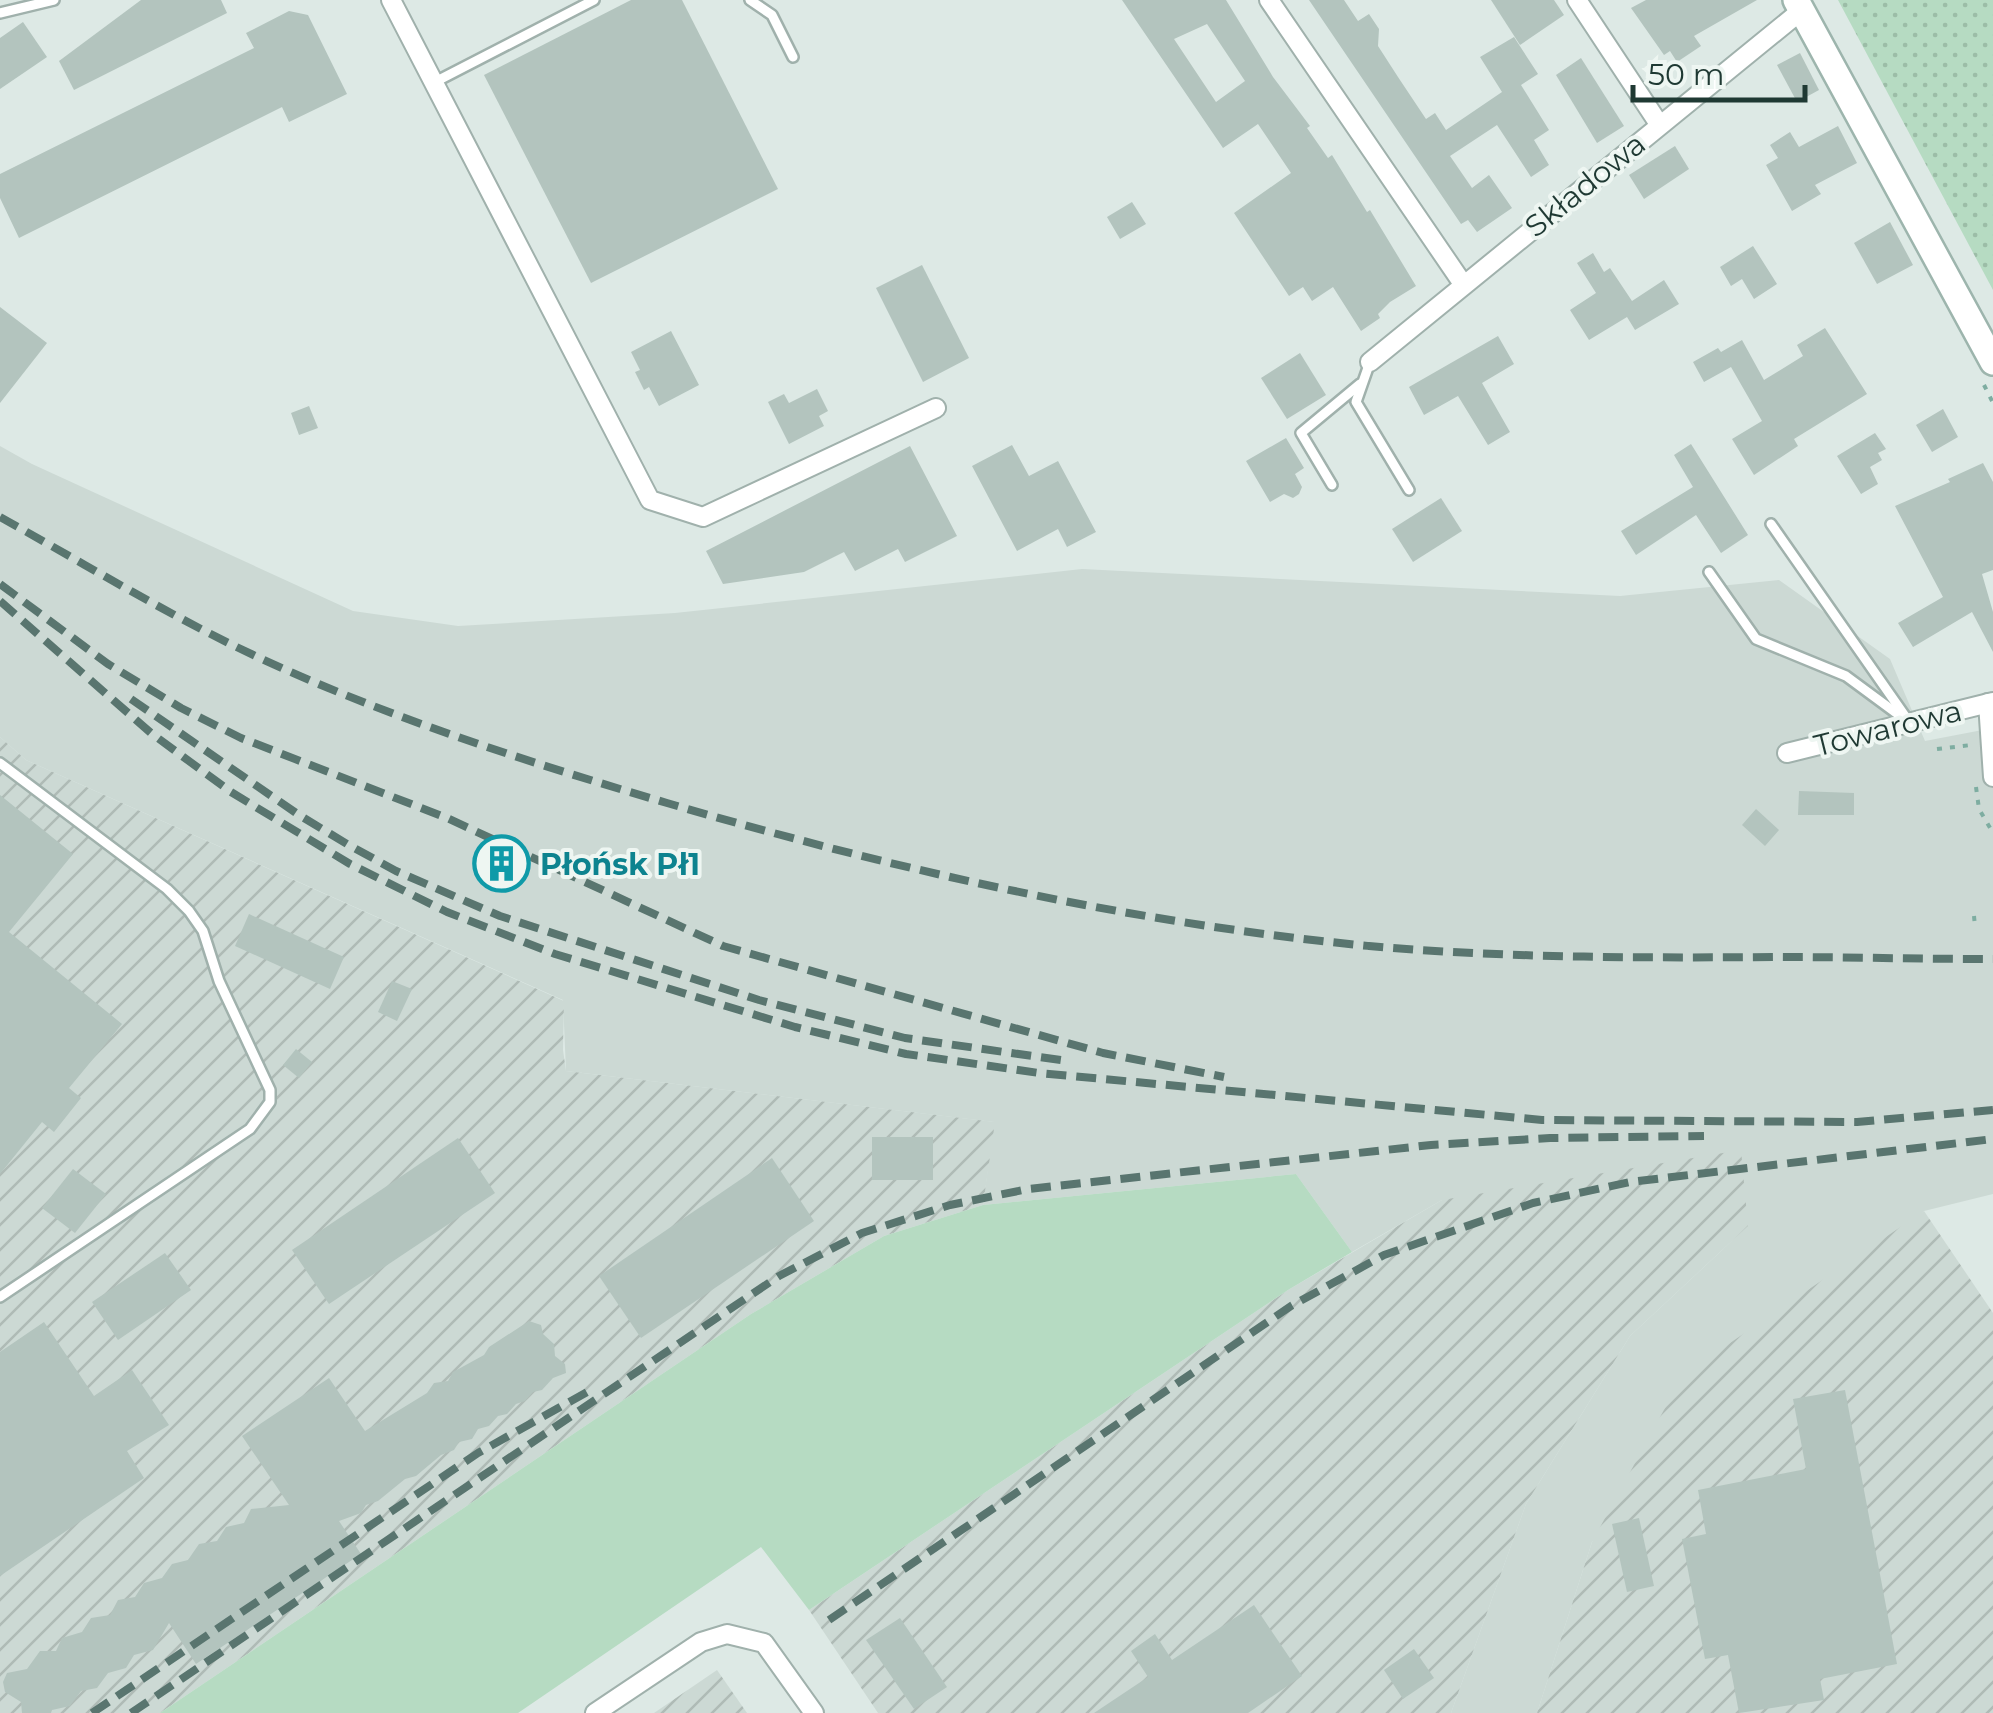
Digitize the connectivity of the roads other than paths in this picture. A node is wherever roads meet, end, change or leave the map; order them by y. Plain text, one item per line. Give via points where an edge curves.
1 (54, 0) edge
2 (391, 0) edge
3 (594, 0) edge
4 (750, 0) edge
5 (1270, 0) edge
6 (1577, 0) edge
7 (1799, 5) edge
8 (0, 12) edge
9 (793, 58) dead end
10 (432, 83) junction
11 (1659, 124) junction
12 (1463, 284) junction
13 (1370, 362) joint
14 (1993, 362) edge
15 (1361, 383) junction
16 (936, 408) dead end
17 (1332, 486) dead end
18 (1409, 490) dead end
19 (1771, 524) dead end
20 (1709, 572) dead end
21 (1991, 702) edge
22 (1909, 723) junction
23 (1787, 753) dead end
24 (0, 763) edge
25 (1993, 777) edge
26 (0, 1297) edge
27 (596, 1713) edge
28 (814, 1713) edge

1 - 8 lane
2 - 10 street
3 - 10 lane
4 - 9 lane via 772,15
5 - 12 street
6 - 11 street
7 - 11 street, Składowa
7 - 14 street
10 - 16 street via 650,500 702,517
11 - 12 street, Składowa
12 - 13 street, Składowa
13 - 15 lane
15 - 17 lane via 1301,433
15 - 18 lane via 1356,402
19 - 22 lane
20 - 22 lane via 1756,639 1846,676
21 - 22 street, Towarowa
21 - 25 street, Towarowa
22 - 23 street, Towarowa
24 - 26 lane via 189,911 203,931 270,1102 250,1129
27 - 28 street via 700,1642 727,1634 764,1643

